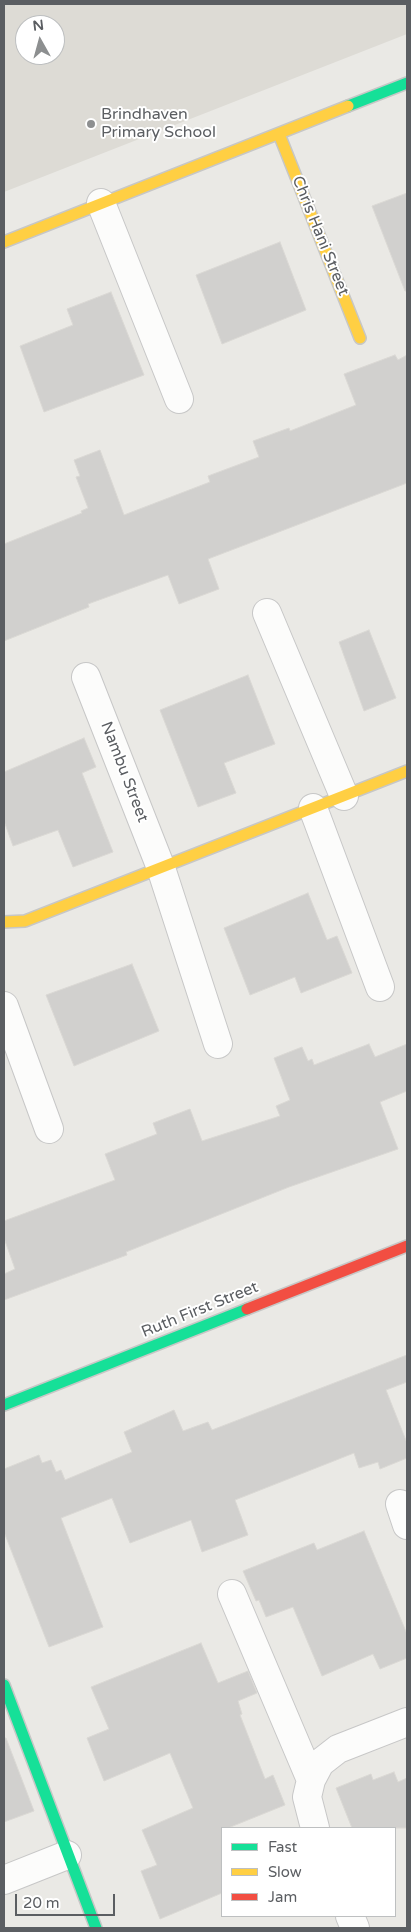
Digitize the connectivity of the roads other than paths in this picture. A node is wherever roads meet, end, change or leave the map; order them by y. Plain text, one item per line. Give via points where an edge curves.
1 (407, 84) edge
2 (279, 134) junction
3 (102, 203) junction
4 (4, 242) edge
5 (360, 338) dead end
6 (179, 399) dead end
7 (267, 613) dead end
8 (86, 676) dead end
9 (407, 771) edge
10 (344, 796) junction
11 (313, 808) junction
12 (161, 868) junction
13 (4, 922) edge
14 (380, 987) dead end
15 (4, 1006) edge
16 (218, 1044) dead end
17 (49, 1129) dead end
18 (407, 1246) edge
19 (4, 1405) edge
20 (232, 1594) dead end
21 (4, 1685) edge
22 (407, 1722) edge
23 (311, 1780) junction
24 (315, 1827) edge
25 (67, 1855) junction
26 (4, 1880) edge
27 (96, 1928) edge

1 - 2 street
2 - 3 street
2 - 5 street, Chris Hani Street
3 - 4 street
3 - 6 street
7 - 10 street
8 - 12 street, Nambu Street
9 - 10 street
10 - 11 street
11 - 12 street
11 - 14 street
12 - 13 street via 25,921
12 - 16 street, Nambu Street
15 - 17 street
18 - 19 street, Ruth First Street
20 - 23 street
21 - 25 street
22 - 23 street via 338,1749 320,1763
23 - 24 street via 307,1797
25 - 26 street
25 - 27 street

